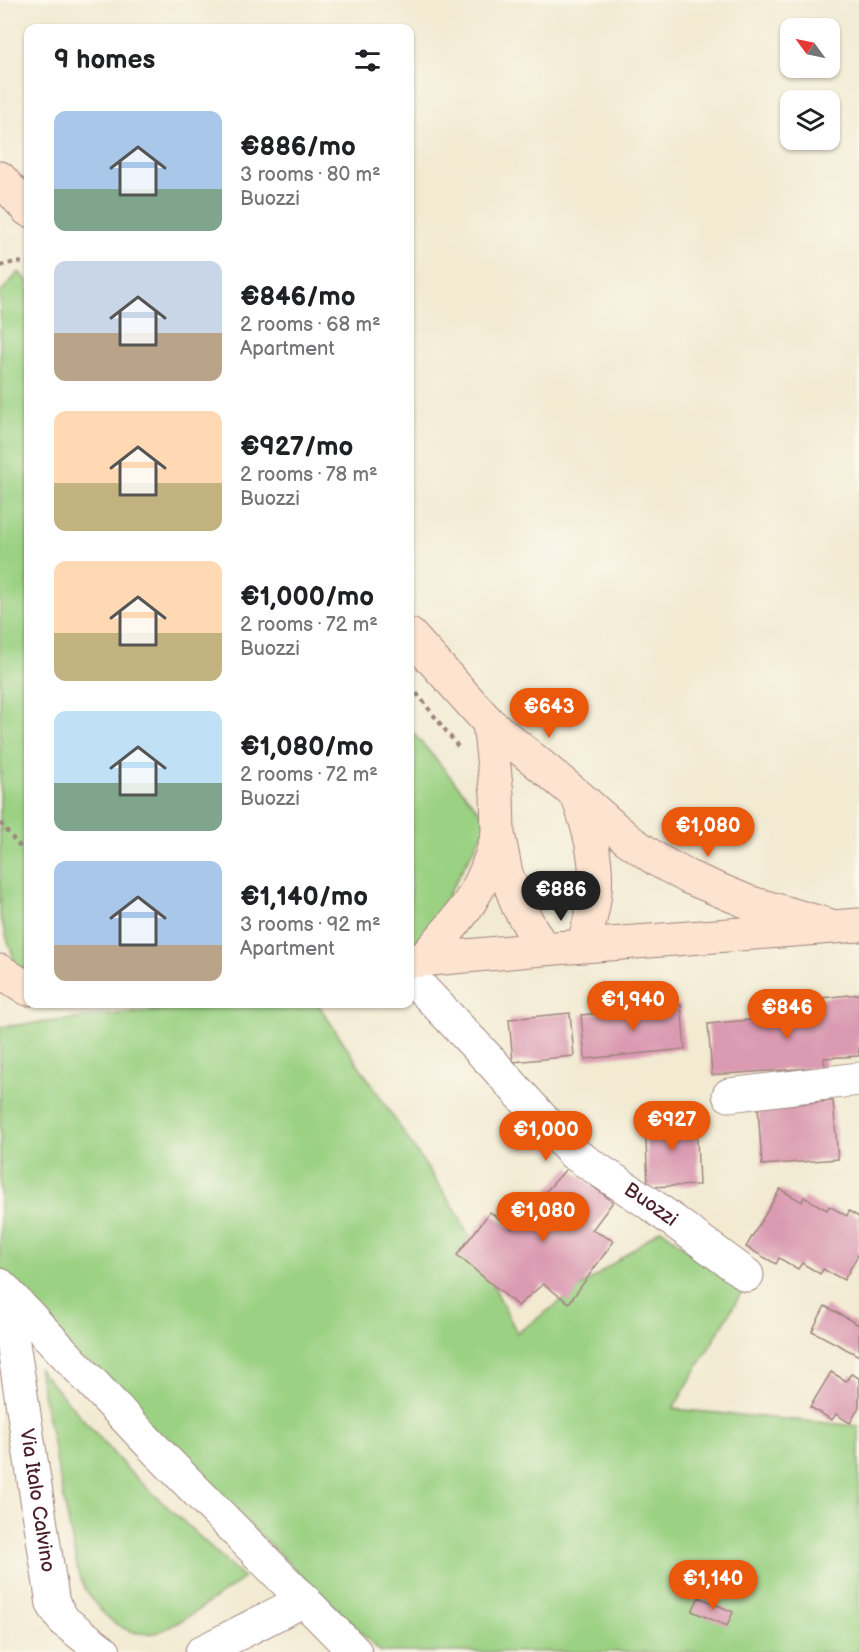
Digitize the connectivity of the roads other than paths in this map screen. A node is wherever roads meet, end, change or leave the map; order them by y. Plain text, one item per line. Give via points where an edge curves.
1 (0, 178) edge
2 (24, 205) edge
3 (414, 639) edge
4 (489, 723) junction
5 (577, 795) junction
6 (498, 832) junction
7 (847, 926) edge
8 (583, 946) junction
9 (543, 949) junction
10 (414, 966) edge
11 (0, 971) edge
12 (24, 986) edge
13 (24, 996) edge
14 (0, 997) edge
15 (859, 1079) edge
16 (729, 1095) dead end
17 (747, 1275) dead end
18 (3, 1288) edge
19 (303, 1600) junction
20 (104, 1652) edge
21 (202, 1652) edge
22 (355, 1652) edge

1 - 2 main road
3 - 4 main road
4 - 5 main road
4 - 6 main road
5 - 7 main road via 627,839 687,877 748,902
5 - 8 main road via 587,822 596,871
6 - 9 main road via 518,906
6 - 10 main road via 475,896 456,923
7 - 8 main road
8 - 9 main road
9 - 10 main road
10 - 17 street, Buozzi via 495,1066 573,1153
11 - 12 main road
13 - 14 main road
15 - 16 street
18 - 19 street
18 - 20 street, Via Italo Calvino via 53,1604 64,1622
19 - 21 street
19 - 22 street

